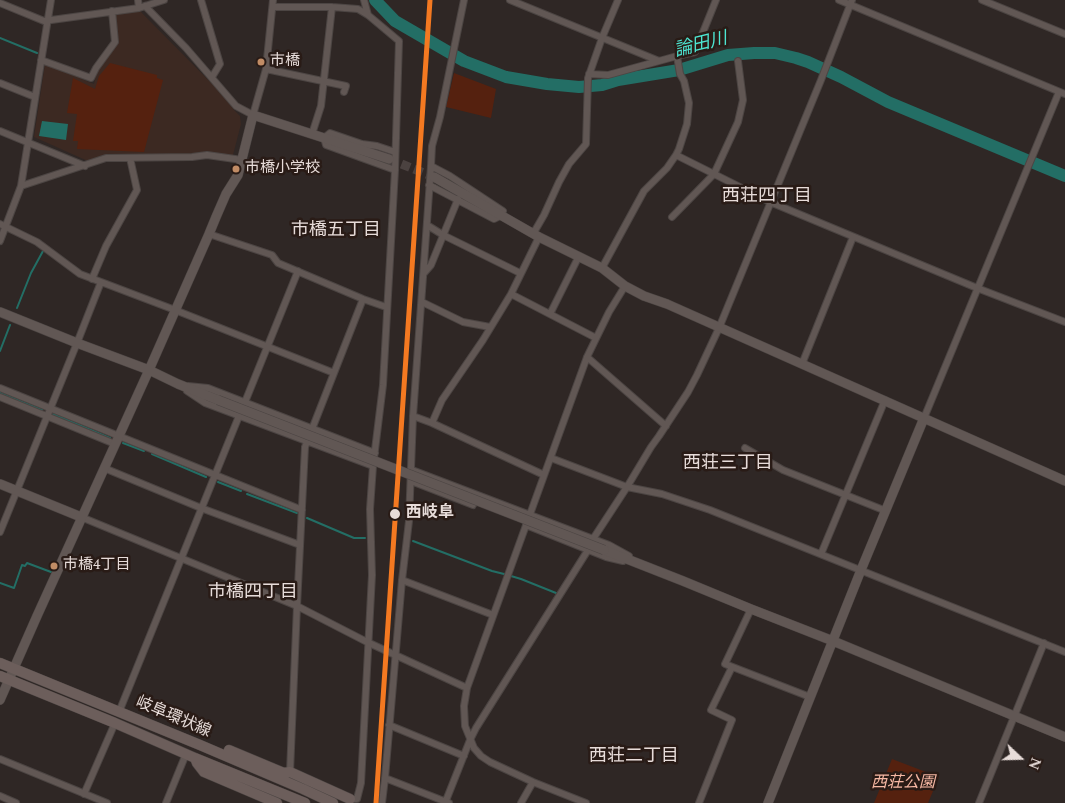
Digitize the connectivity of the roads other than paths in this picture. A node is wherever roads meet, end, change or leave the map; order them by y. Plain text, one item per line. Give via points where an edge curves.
1 (51, 0) edge
2 (138, 0) edge
3 (164, 0) edge
4 (201, 0) edge
5 (364, 0) edge
6 (464, 0) edge
7 (510, 0) edge
8 (618, 0) edge
9 (716, 0) edge
10 (839, 0) edge
11 (982, 0) edge
12 (851, 2) edge
13 (0, 4) edge
14 (273, 4) edge
15 (142, 7) junction
16 (332, 7) junction
17 (112, 11) junction
18 (368, 14) junction
19 (48, 20) junction
20 (1065, 34) edge
21 (602, 38) junction
22 (677, 58) junction
23 (41, 60) junction
24 (660, 61) junction
25 (738, 61) dead end
26 (266, 69) junction
27 (588, 76) junction
28 (212, 77) junction
29 (324, 81) junction
30 (0, 83) edge
31 (344, 92) dead end
32 (1062, 93) edge
33 (35, 97) junction
34 (253, 115) junction
35 (0, 131) edge
36 (312, 134) junction
37 (324, 138) junction
38 (28, 142) junction
39 (676, 155) junction
40 (392, 156) junction
41 (130, 158) junction
42 (242, 160) junction
43 (86, 166) junction
44 (431, 166) junction
45 (395, 170) junction
46 (714, 174) junction
47 (432, 181) junction
48 (21, 186) junction
49 (458, 199) junction
50 (770, 202) junction
51 (500, 216) junction
52 (672, 217) dead end
53 (3, 225) edge
54 (427, 226) junction
55 (210, 234) junction
56 (443, 235) junction
57 (536, 235) junction
58 (853, 237) junction
59 (0, 241) edge
60 (578, 256) junction
61 (602, 268) junction
62 (298, 271) junction
63 (424, 273) junction
64 (520, 273) junction
65 (92, 279) junction
66 (101, 282) junction
67 (625, 286) junction
68 (977, 288) junction
69 (511, 294) junction
70 (363, 299) junction
71 (422, 302) junction
72 (386, 307) junction
73 (175, 310) junction
74 (0, 312) edge
75 (550, 314) junction
76 (1065, 322) edge
77 (490, 327) junction
78 (719, 328) junction
79 (596, 338) junction
80 (77, 344) junction
81 (267, 347) junction
82 (587, 357) junction
83 (802, 364) junction
84 (149, 370) junction
85 (334, 373) junction
86 (178, 384) junction
87 (0, 388) edge
88 (0, 397) edge
89 (884, 400) junction
90 (245, 402) junction
91 (50, 408) junction
92 (47, 416) junction
93 (239, 416) junction
94 (414, 416) junction
95 (924, 418) junction
96 (432, 423) junction
97 (666, 426) junction
98 (312, 428) junction
99 (117, 440) junction
100 (307, 442) junction
101 (746, 448) dead end
102 (375, 453) junction
103 (551, 458) junction
104 (373, 466) junction
105 (104, 468) junction
106 (412, 470) junction
107 (214, 475) junction
108 (544, 475) junction
109 (412, 481) junction
110 (1065, 481) edge
111 (0, 484) edge
112 (627, 487) junction
113 (17, 491) junction
114 (845, 495) junction
115 (473, 505) dead end
116 (201, 508) junction
117 (302, 510) junction
118 (886, 511) junction
119 (530, 514) junction
120 (81, 517) junction
121 (526, 525) junction
122 (0, 532) edge
123 (593, 539) junction
124 (300, 545) junction
125 (588, 550) junction
126 (821, 554) junction
127 (181, 559) junction
128 (649, 567) junction
129 (861, 570) junction
130 (402, 580) junction
131 (297, 606) junction
132 (751, 609) junction
133 (493, 615) junction
134 (833, 640) junction
135 (367, 642) junction
136 (1044, 644) junction
137 (1065, 652) edge
138 (395, 654) junction
139 (0, 663) edge
140 (732, 667) junction
141 (14, 668) junction
142 (4, 678) edge
143 (467, 688) junction
144 (810, 697) junction
145 (0, 700) edge
146 (119, 712) junction
147 (1014, 716) junction
148 (115, 723) junction
149 (389, 725) junction
150 (1065, 737) edge
151 (470, 740) junction
152 (200, 745) junction
153 (190, 756) junction
154 (464, 756) junction
155 (1, 762) edge
156 (290, 772) junction
157 (385, 778) junction
158 (532, 782) junction
159 (86, 795) junction
160 (0, 796) edge
161 (350, 801) edge
162 (446, 802) edge
163 (770, 802) edge
164 (16, 803) edge
165 (85, 803) edge
166 (107, 803) edge
167 (166, 803) edge
168 (277, 803) edge
169 (305, 803) edge
170 (333, 803) edge
171 (382, 803) edge
172 (521, 803) edge
173 (586, 803) edge
174 (699, 803) edge
175 (979, 803) edge

1 - 19 street
2 - 15 street
3 - 15 street
4 - 28 street via 220,64
5 - 18 street
6 - 44 street via 432,146
7 - 21 street
8 - 21 street
9 - 22 street via 695,52
10 - 12 street
11 - 20 street
12 - 32 street
12 - 50 street
13 - 19 street
14 - 16 street
14 - 26 street
15 - 17 street
15 - 28 street
16 - 18 street via 358,9
16 - 29 street
17 - 19 street
17 - 23 street via 115,42 91,78
18 - 40 street via 399,40
19 - 23 street
21 - 24 street
21 - 27 street
22 - 24 street
22 - 39 street via 689,104 687,124
23 - 33 street
24 - 27 street via 608,75
25 - 46 street via 743,100 738,122
26 - 29 street
26 - 34 street
27 - 57 street via 586,144 569,164
28 - 34 street via 236,106
29 - 31 street via 346,86
29 - 36 street via 321,106
30 - 33 street
32 - 68 street via 1033,153
33 - 38 street
34 - 36 street
34 - 42 street
35 - 38 street
36 - 37 street
37 - 40 street
37 - 45 street via 326,145
38 - 43 street
38 - 48 street
39 - 46 street
39 - 61 street via 668,168 644,191
40 - 45 street
41 - 42 street via 207,155
41 - 43 street via 106,158
41 - 65 street via 136,190
42 - 55 street
43 - 48 street
44 - 47 street
44 - 51 street via 503,211
45 - 72 street
46 - 50 street
46 - 52 street
47 - 49 street
47 - 51 street via 477,201
47 - 54 street
48 - 53 street
49 - 51 street via 494,219
49 - 56 street
50 - 58 street
50 - 78 street
51 - 57 street
53 - 59 street
53 - 65 street via 37,242 80,274
54 - 56 street
54 - 63 street
55 - 62 street via 272,255 278,263
55 - 73 street
56 - 63 street via 431,265
56 - 64 street
57 - 60 street
57 - 64 street
58 - 68 street
58 - 83 street
60 - 61 street
60 - 75 street
61 - 67 street
62 - 70 street
62 - 81 street
63 - 71 street
64 - 69 street
65 - 66 street
66 - 73 street
66 - 80 street
67 - 78 street
67 - 79 street
68 - 76 street
68 - 95 street
69 - 75 street
69 - 77 street
70 - 72 street
70 - 85 street
71 - 77 street via 463,322
71 - 94 street
72 - 102 street via 383,385
73 - 81 street
73 - 84 street
74 - 80 street
75 - 79 street
77 - 96 street via 442,400
78 - 83 street
78 - 97 street via 688,392
79 - 82 street
80 - 84 street
80 - 91 street
81 - 85 street
81 - 90 street
82 - 97 street
82 - 103 street
83 - 89 street
84 - 86 street
84 - 99 street
85 - 98 street
86 - 90 street via 208,388
86 - 93 street via 205,403
86 - 128 street, bridge
87 - 91 street
88 - 92 street
89 - 95 street
89 - 114 street
90 - 98 street
91 - 92 street
91 - 99 street
92 - 99 street
92 - 113 street
93 - 100 street
93 - 107 street
94 - 96 street
94 - 106 street
95 - 110 street
95 - 118 street
96 - 108 street
97 - 112 street
98 - 100 street
98 - 102 street
99 - 105 street
99 - 107 street
100 - 104 street
100 - 117 street
101 - 114 street via 783,470
102 - 104 street
103 - 108 street
103 - 112 street
104 - 135 street via 370,519 372,575
105 - 116 street
105 - 120 street
106 - 109 street
106 - 119 street
107 - 116 street
107 - 117 street
108 - 119 street
109 - 115 street
109 - 130 street
111 - 113 street
112 - 123 street
112 - 126 street via 662,494 710,510
113 - 120 street
113 - 122 street
114 - 118 street
114 - 126 street
116 - 124 street
116 - 127 street
117 - 124 street
118 - 129 street
119 - 121 street
119 - 123 street
120 - 127 street
120 - 141 street
121 - 125 street
121 - 133 street
123 - 128 street
124 - 131 street
125 - 128 street
125 - 151 street
126 - 129 street
127 - 131 street
127 - 146 street
128 - 132 street
129 - 134 street
129 - 136 street
130 - 133 street
130 - 138 street
131 - 135 street
131 - 156 street
132 - 134 street
132 - 140 street via 725,664
133 - 143 street
134 - 144 street
134 - 147 street
135 - 138 street
135 - 161 street via 361,783 358,799
136 - 137 street
136 - 147 street
138 - 143 street
138 - 149 street
139 - 141 main road, 岐阜環状線
140 - 144 street
140 - 174 street via 711,710 732,720
141 - 142 street
141 - 146 main road, 岐阜環状線
142 - 145 street
142 - 148 main road, 岐阜環状線
143 - 151 street via 464,726
144 - 163 street
146 - 152 main road, 岐阜環状線
147 - 150 street
147 - 175 street
148 - 153 main road, 岐阜環状線
148 - 159 street
149 - 154 street
149 - 157 street
151 - 154 street
151 - 158 street via 477,752 490,762
152 - 156 main road via 214,744 284,773
152 - 170 main road, 岐阜環状線
153 - 167 street
153 - 168 main road via 204,772
153 - 169 main road, 岐阜環状線
154 - 162 street
155 - 159 street
156 - 161 main road
157 - 162 street
157 - 171 street
158 - 172 street
158 - 173 street
159 - 165 street
159 - 166 street
160 - 164 street

